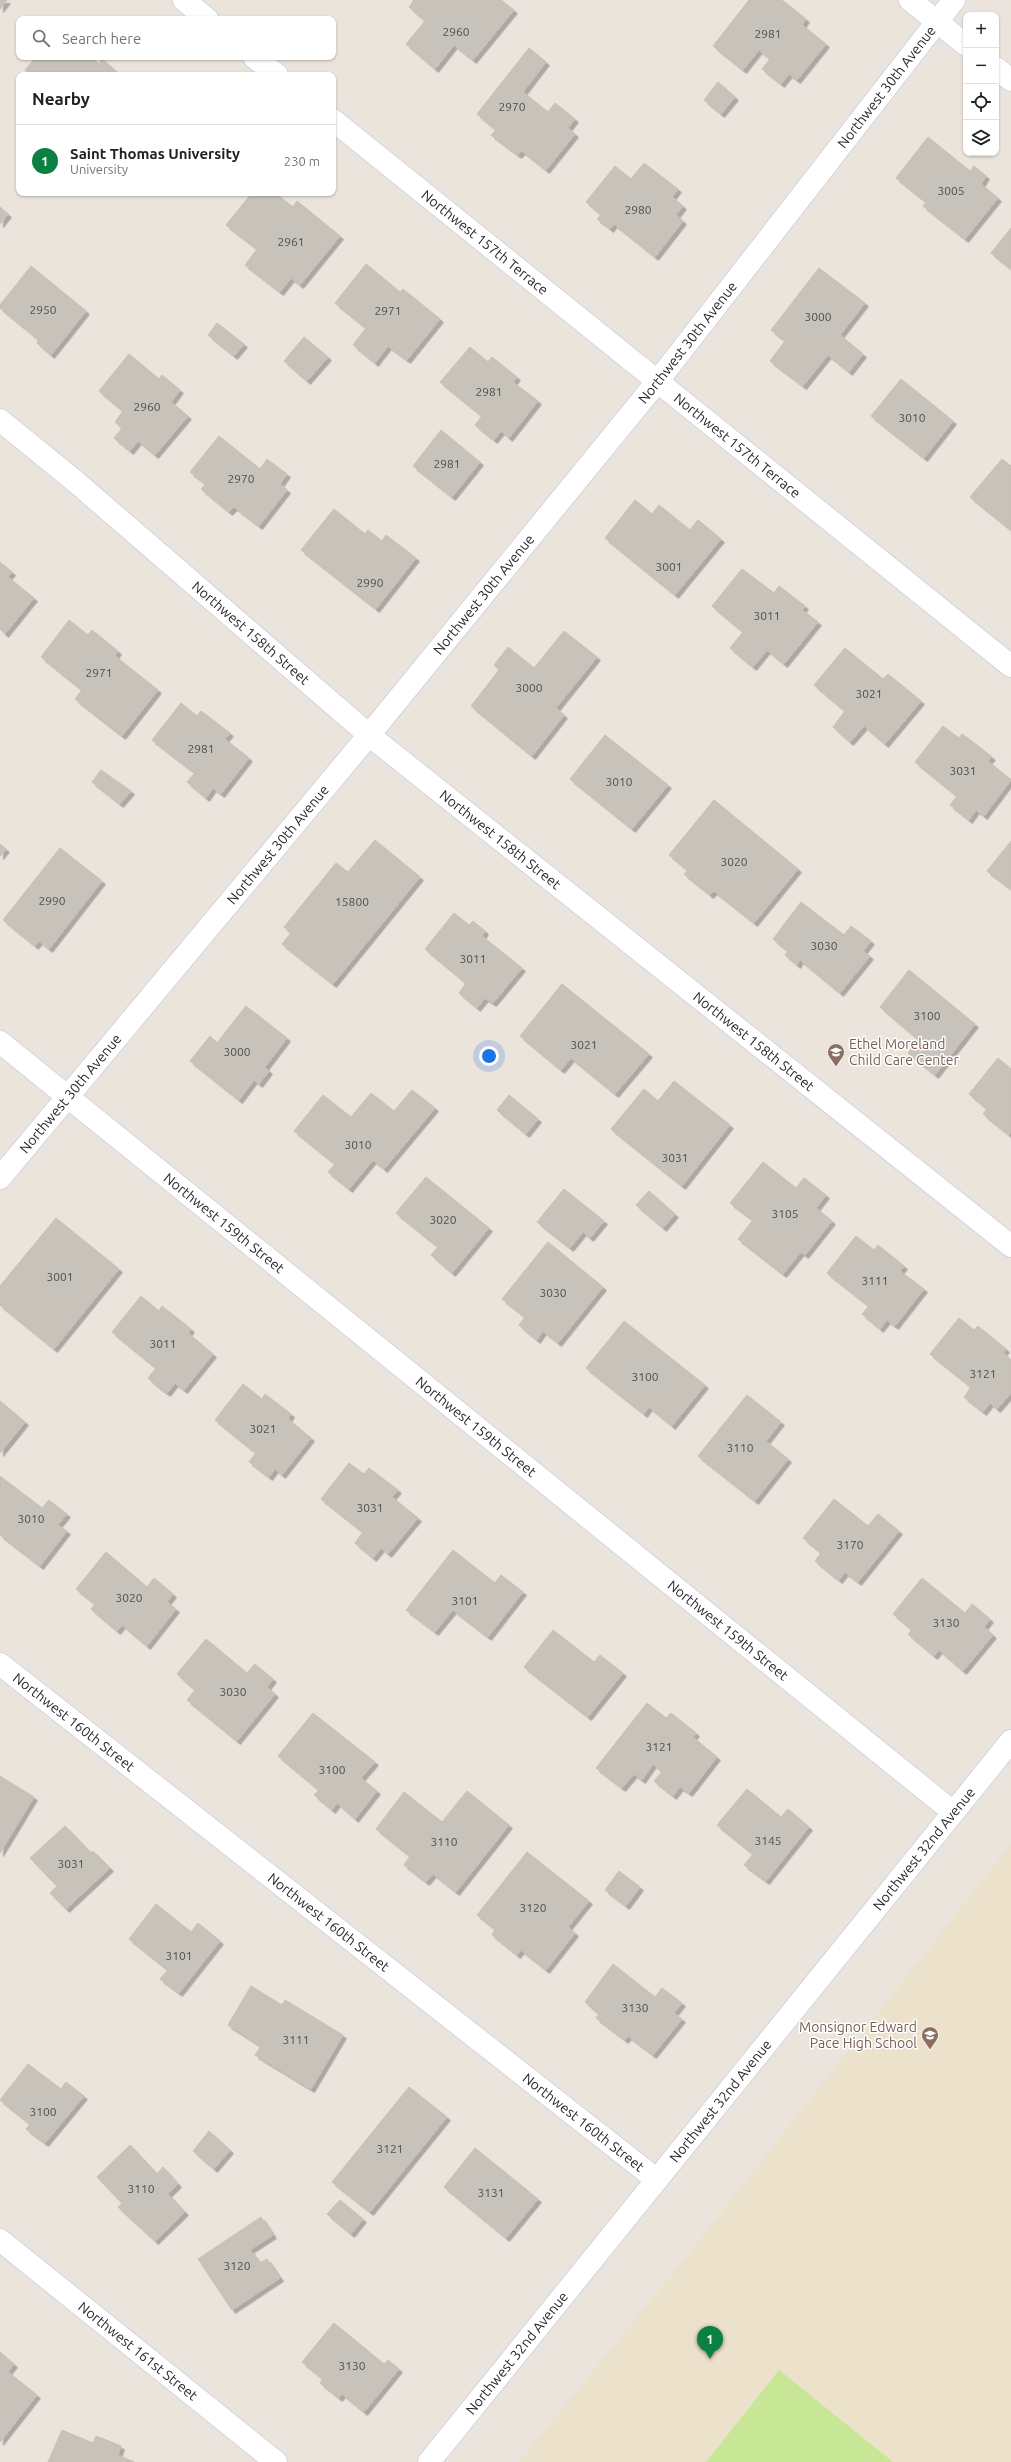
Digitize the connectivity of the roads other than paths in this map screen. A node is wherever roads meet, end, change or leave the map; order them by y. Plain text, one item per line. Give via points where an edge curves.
1 (184, 0) edge
2 (910, 0) edge
3 (954, 0) edge
4 (203, 16) edge
5 (937, 21) junction
6 (963, 43) edge
7 (258, 60) edge
8 (999, 70) edge
9 (273, 72) edge
10 (1011, 80) edge
11 (336, 122) edge
12 (658, 382) junction
13 (0, 420) edge
14 (1011, 666) edge
15 (369, 735) junction
16 (0, 1042) edge
17 (68, 1096) junction
18 (0, 1178) edge
19 (1011, 1246) edge
20 (0, 1664) edge
21 (1011, 1741) edge
22 (953, 1812) junction
23 (657, 2180) junction
24 (0, 2240) edge
25 (276, 2462) edge
26 (430, 2462) edge

1 - 4 street
2 - 5 street
3 - 5 street, Northwest 30th Avenue
5 - 6 street
5 - 12 street, Northwest 30th Avenue
7 - 9 street
8 - 10 street
11 - 12 street, Northwest 157th Terrace
12 - 14 street, Northwest 157th Terrace
12 - 15 street, Northwest 30th Avenue
13 - 15 street, Northwest 158th Street via 82,487
15 - 17 street, Northwest 30th Avenue
15 - 19 street, Northwest 158th Street
16 - 17 street, Northwest 159th Street
17 - 18 street, Northwest 30th Avenue
17 - 22 street, Northwest 159th Street
20 - 23 street, Northwest 160th Street
21 - 22 street, Northwest 32nd Avenue
22 - 23 street, Northwest 32nd Avenue
23 - 26 street, Northwest 32nd Avenue
24 - 25 street, Northwest 161st Street

